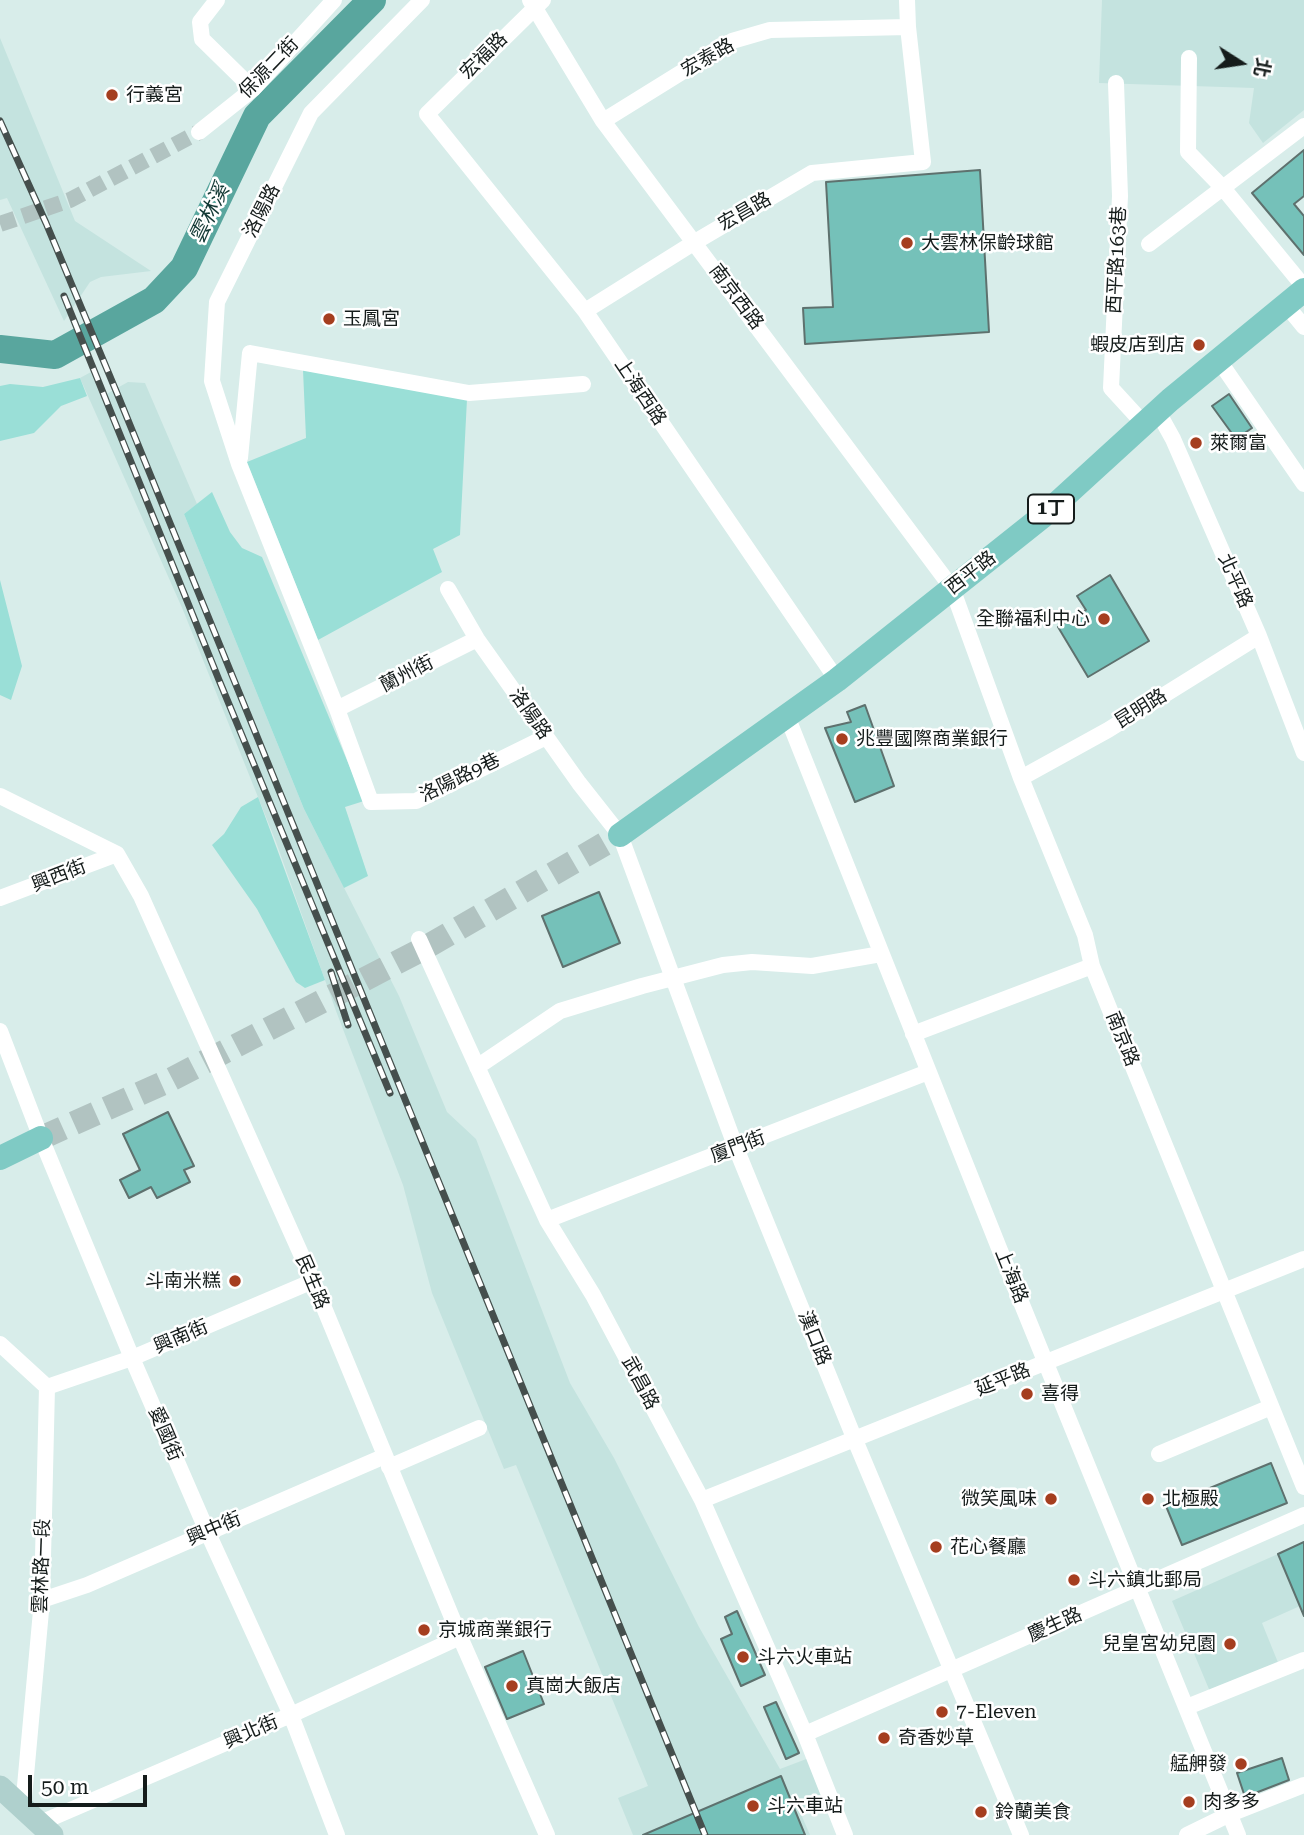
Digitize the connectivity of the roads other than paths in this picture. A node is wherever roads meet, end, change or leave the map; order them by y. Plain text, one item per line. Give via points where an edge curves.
1 (217, 0) edge
2 (334, 0) edge
3 (422, 0) edge
4 (907, 0) edge
5 (536, 2) edge
6 (908, 27) junction
7 (1189, 58) dead end
8 (1116, 83) dead end
9 (253, 89) junction
10 (427, 114) joint
11 (603, 121) junction
12 (1304, 126) edge
13 (199, 132) tunnel mouth
14 (1223, 188) junction
15 (695, 242) junction
16 (1149, 244) dead end
17 (1298, 294) edge
18 (585, 311) junction
19 (1304, 327) edge
20 (1219, 359) junction
21 (583, 384) dead end
22 (1151, 418) junction
23 (239, 464) junction
24 (1304, 484) edge
25 (952, 587) junction
26 (448, 589) dead end
27 (1259, 635) junction
28 (477, 639) junction
29 (838, 680) junction
30 (337, 709) junction
31 (787, 716) junction
32 (545, 737) junction
33 (1304, 753) edge
34 (1021, 778) junction
35 (0, 796) edge
36 (371, 802) joint
37 (620, 835) junction
38 (117, 854) junction
39 (0, 898) edge
40 (419, 939) dead end
41 (881, 954) junction
42 (1092, 966) junction
43 (673, 978) junction
44 (0, 1031) edge
45 (913, 1034) junction
46 (477, 1067) junction
47 (928, 1072) junction
48 (41, 1138) junction
49 (736, 1148) junction
50 (0, 1158) edge
51 (547, 1220) junction
52 (1304, 1259) edge
53 (313, 1281) junction
54 (1225, 1290) junction
55 (0, 1344) edge
56 (132, 1358) junction
57 (1046, 1363) junction
58 (47, 1387) junction
59 (1271, 1407) junction
60 (480, 1428) dead end
61 (855, 1440) junction
62 (1159, 1454) dead end
63 (387, 1462) junction
64 (1304, 1486) edge
65 (702, 1500) junction
66 (1304, 1515) edge
67 (207, 1531) junction
68 (1138, 1587) junction
69 (42, 1600) junction
70 (460, 1637) junction
71 (1304, 1660) edge
72 (952, 1671) junction
73 (1187, 1707) junction
74 (291, 1715) junction
75 (805, 1734) junction
76 (1304, 1785) edge
77 (0, 1787) edge
78 (23, 1808) junction
79 (1230, 1814) junction
80 (46, 1829) edge
81 (337, 1835) edge
82 (547, 1835) edge
83 (845, 1835) edge
84 (1021, 1835) edge
85 (1187, 1835) edge
86 (1238, 1835) edge

1 - 9 street via 200,22 202,38
2 - 9 street, 保源二街
3 - 23 street, 洛陽路 via 312,113 217,302 212,380
4 - 6 street
5 - 10 street, 宏福路
5 - 11 street, 南京西路
6 - 11 street, 宏泰路 via 770,30 732,41
6 - 15 street, 宏昌路 via 923,162 812,173
7 - 14 street via 1188,152
8 - 22 street, 西平路163巷 via 1120,196 1111,388
9 - 13 street, 保源二街
10 - 18 street, 上海西路
11 - 15 street, 南京西路
12 - 14 street
14 - 16 street
14 - 17 street
15 - 18 street, 宏昌路
15 - 25 street, 南京西路
17 - 19 street
17 - 20 main road, 西平路 / 1丁
18 - 29 street, 上海西路
20 - 22 main road, 西平路 / 1丁
20 - 24 street
21 - 23 street, 洛陽路 via 469,393 250,353
22 - 25 main road, 西平路 / 1丁 via 1043,516
22 - 27 street, 北平路
23 - 30 street, 洛陽路
25 - 29 main road, 西平路 / 1丁
25 - 34 street, 南京路
26 - 28 street, 洛陽路
27 - 33 street, 北平路
27 - 34 street, 昆明路 via 1108,730
28 - 30 street, 蘭州街
28 - 32 street, 洛陽路
29 - 31 main road, 西平路 / 1丁
30 - 36 street, 洛陽路
31 - 37 main road, 西平路 / 1丁
31 - 41 street, 上海路
32 - 36 street, 洛陽路9巷 via 416,801
32 - 37 street, 洛陽路
34 - 42 street, 南京路 via 1085,935
35 - 38 street
37 - 43 street, 漢口路
38 - 39 street, 興西街
38 - 53 street, 民生路 via 141,896
40 - 46 street, 武昌路
41 - 43 street via 812,966 723,965
41 - 45 street, 上海路
42 - 45 street
42 - 54 street, 南京路
43 - 46 street via 560,1011
43 - 49 street, 漢口路
44 - 48 street, 愛國街
45 - 47 street, 上海路
46 - 51 street, 武昌路
47 - 49 street, 廈門街
47 - 57 street, 上海路
48 - 50 main road
48 - 56 street, 愛國街
49 - 51 street, 廈門街
49 - 61 street, 漢口路
51 - 65 street, 武昌路 via 593,1295
52 - 54 street, 延平路
53 - 56 street, 興南街
53 - 63 street, 民生路
54 - 57 street, 延平路
54 - 59 street, 南京路
55 - 58 street
56 - 58 street, 興南街
56 - 67 street, 愛國街
57 - 61 street, 延平路
57 - 68 street, 上海路
58 - 69 street, 雲林路一段
59 - 62 street
59 - 64 street, 南京路
60 - 63 street, 興中街
61 - 65 street, 延平路
61 - 72 street, 漢口路
63 - 67 street, 興中街
63 - 70 street, 民生路
65 - 75 street, 武昌路
66 - 68 street, 慶生路
67 - 69 street, 興中街 via 87,1585
67 - 74 street, 愛國街
68 - 72 street, 慶生路
68 - 73 street, 上海路
69 - 78 street, 雲林路一段
70 - 74 street, 興北街
70 - 82 street, 民生路
71 - 73 street
72 - 75 street, 慶生路
72 - 84 street, 漢口路
73 - 79 street, 上海路
74 - 80 street, 興北街
74 - 81 street, 愛國街
75 - 83 street, 武昌路
76 - 79 street
77 - 78 street
78 - 80 street
79 - 85 street
79 - 86 street, 上海路

